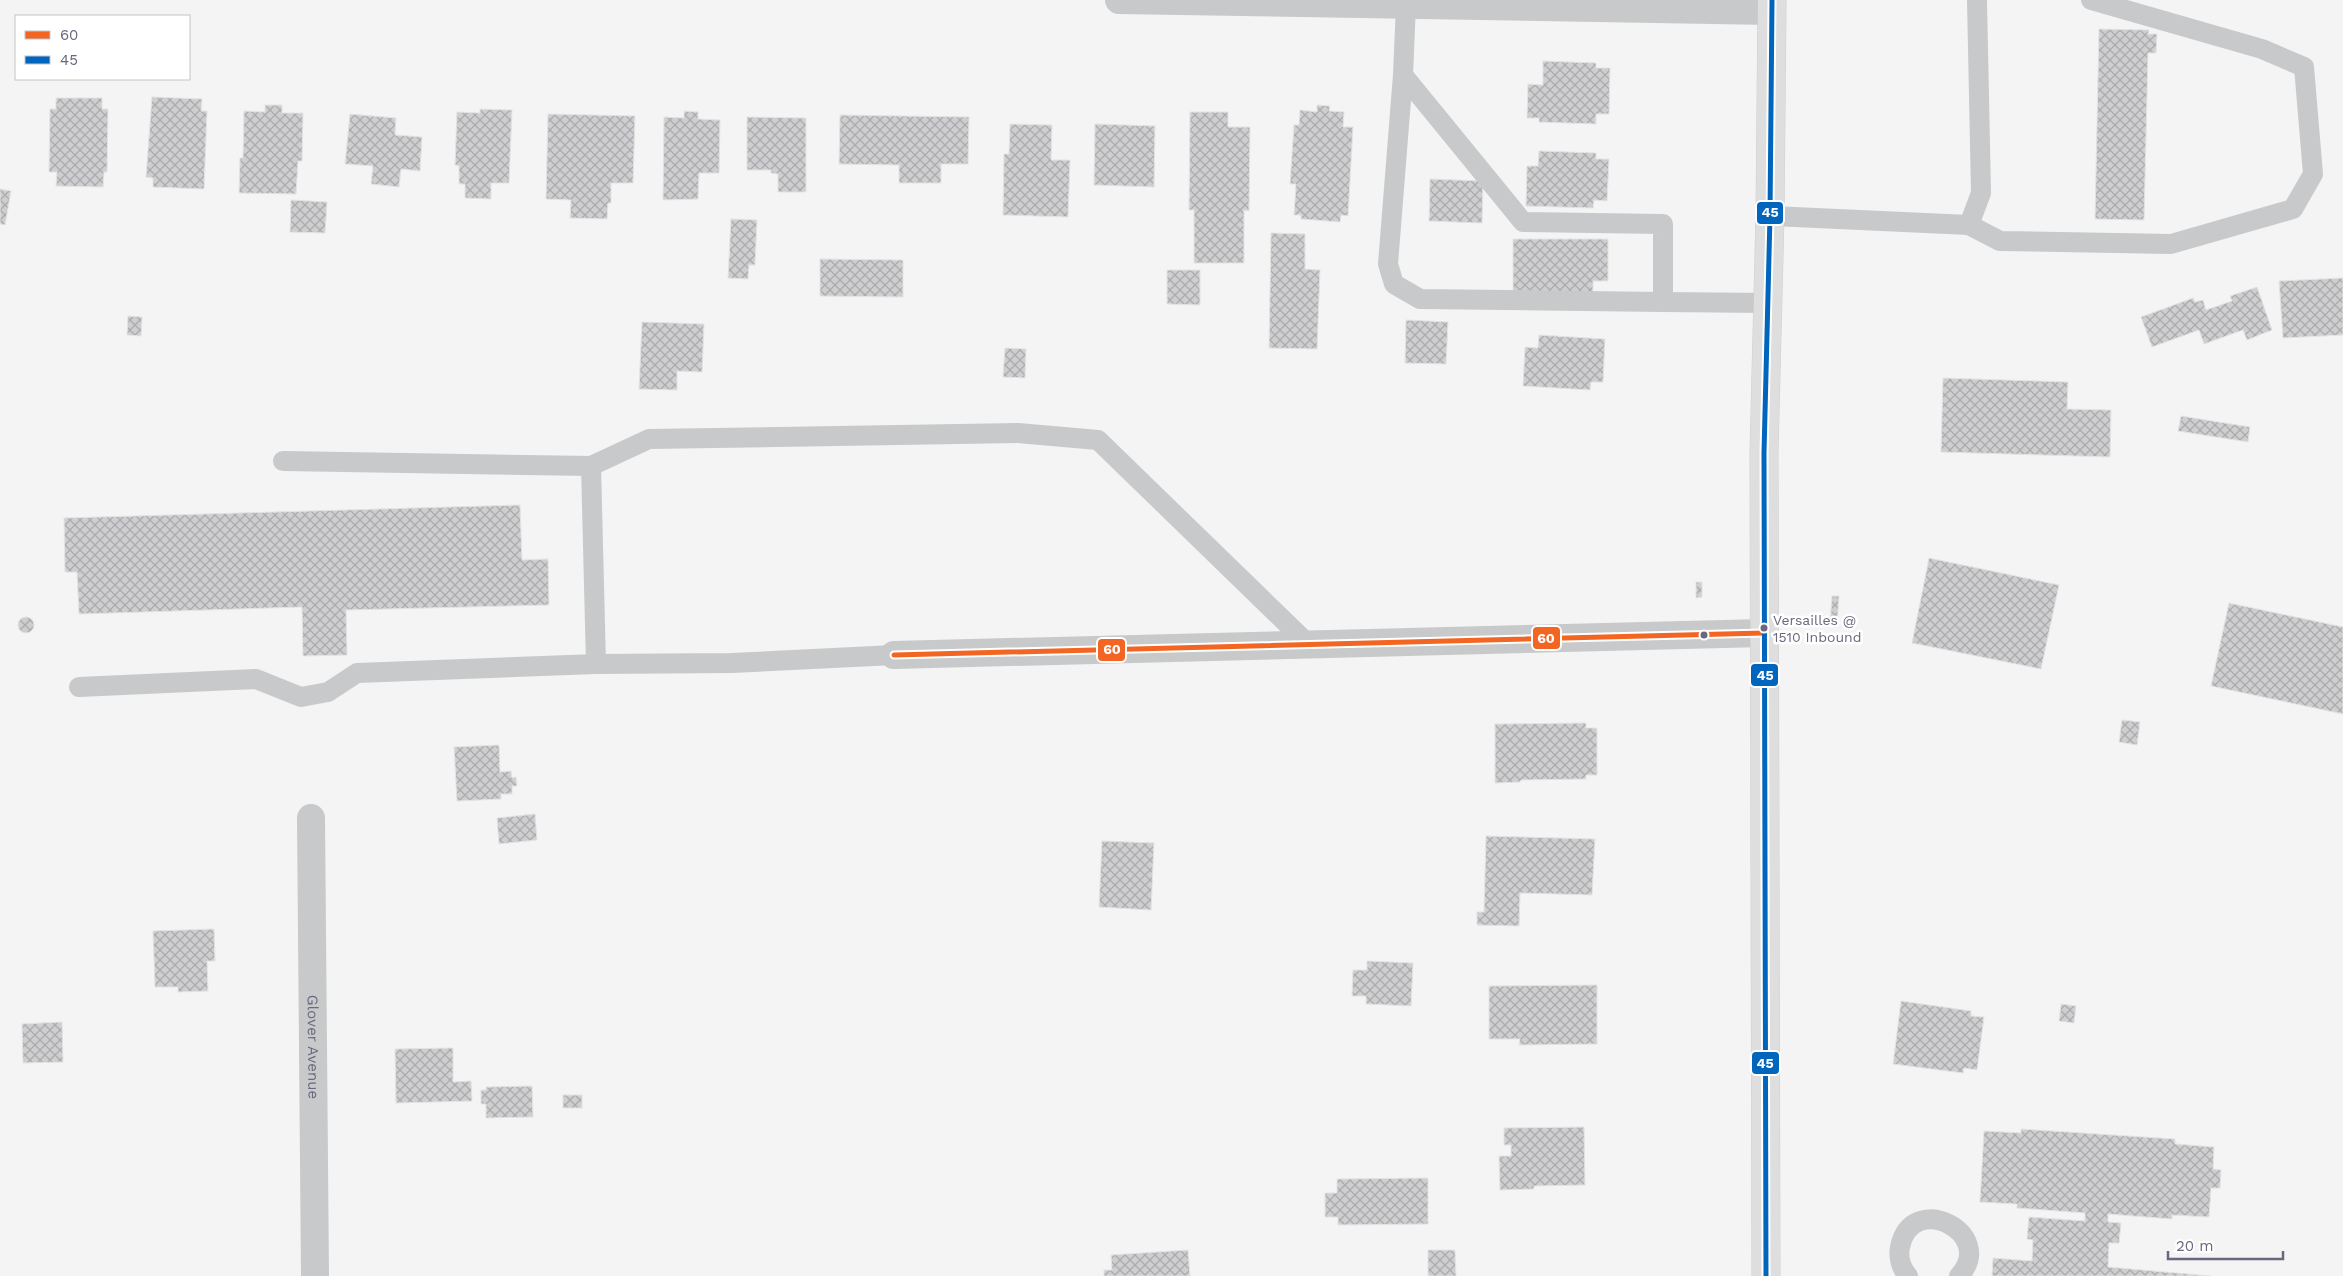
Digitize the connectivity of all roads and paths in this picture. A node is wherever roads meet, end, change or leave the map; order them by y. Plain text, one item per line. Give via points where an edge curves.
1 (1118, 0) edge
2 (1977, 0) edge
3 (2091, 0) edge
4 (1550, 3) edge
5 (1406, 4) junction
6 (1771, 5) edge
7 (1403, 74) junction
8 (1770, 216) junction
9 (1969, 225) junction
10 (1663, 302) junction
11 (1768, 303) junction
12 (283, 461) dead end
13 (591, 466) junction
14 (1764, 633) junction
15 (1308, 644) junction
16 (894, 655) joint
17 (596, 664) junction
18 (79, 687) dead end
19 (311, 818) dead end
20 (315, 1276) edge
21 (1766, 1276) edge
22 (1908, 1276) edge
23 (1959, 1276) edge

1 - 5 street
2 - 9 lane via 1981,193
3 - 9 lane via 2262,49 2304,67 2313,174 2293,209 2171,244 2000,241
4 - 5 street
4 - 6 street
5 - 7 lane
6 - 8 main road
7 - 10 lane via 1523,222 1663,224
7 - 10 lane via 1388,264 1394,284 1420,299
8 - 9 lane
8 - 11 main road
10 - 11 lane
11 - 14 main road
12 - 13 lane
13 - 15 lane via 649,439 1018,433 1098,440
13 - 17 lane
14 - 15 street
14 - 21 main road
15 - 16 street
16 - 17 lane via 732,663
17 - 18 lane via 357,673 328,692 301,697 256,679
19 - 20 street, Glover Avenue
22 - 23 lane via 1901,1264 1902,1240 1908,1231 1928,1219 1950,1224 1966,1241 1967,1263

